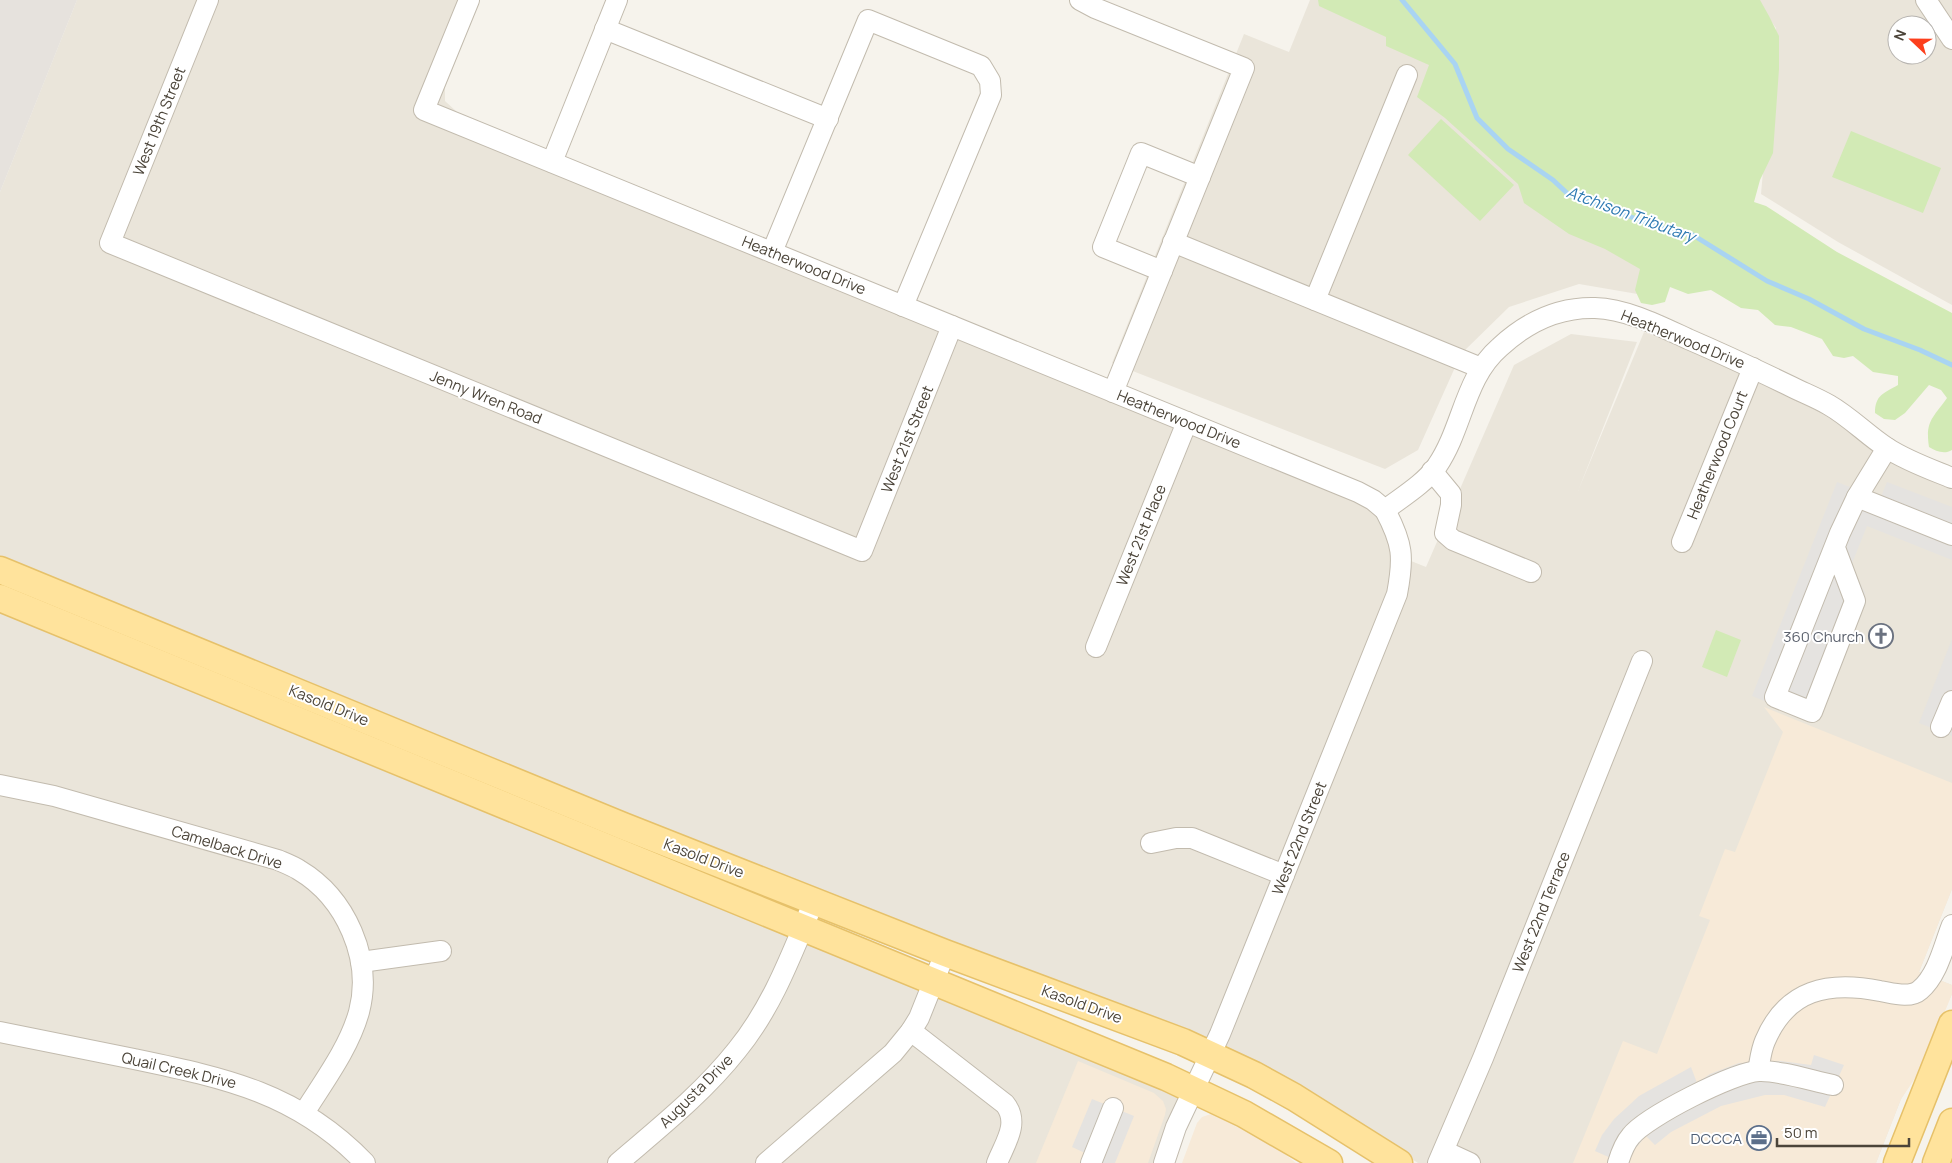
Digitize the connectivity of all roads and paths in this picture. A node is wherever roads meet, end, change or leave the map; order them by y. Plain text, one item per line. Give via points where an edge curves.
1 (208, 0) edge
2 (469, 0) edge
3 (616, 0) edge
4 (1080, 0) edge
5 (1926, 0) edge
6 (605, 29) junction
7 (1952, 39) edge
8 (1406, 74) dead end
9 (828, 119) junction
10 (552, 162) junction
11 (1200, 177) junction
12 (1173, 242) junction
13 (110, 243) joint
14 (772, 252) junction
15 (1162, 271) junction
16 (1315, 300) junction
17 (903, 306) junction
18 (952, 326) junction
19 (1481, 368) junction
20 (1753, 368) junction
21 (1113, 392) junction
22 (1187, 422) junction
23 (1887, 448) junction
24 (1432, 472) junction
25 (1952, 478) edge
26 (1857, 497) junction
27 (1385, 510) junction
28 (1952, 535) edge
29 (1682, 542) dead end
30 (1834, 548) junction
31 (862, 551) joint
32 (0, 570) edge
33 (1531, 572) dead end
34 (0, 598) edge
35 (1096, 647) dead end
36 (1642, 661) dead end
37 (1952, 701) edge
38 (1942, 727) dead end
39 (0, 786) edge
40 (1151, 843) dead end
41 (1284, 875) junction
42 (814, 901) junction
43 (1952, 925) edge
44 (803, 928) junction
45 (440, 951) dead end
46 (946, 953) junction
47 (361, 962) junction
48 (933, 982) junction
49 (1952, 1024) edge
50 (911, 1031) junction
51 (0, 1032) edge
52 (1210, 1055) junction
53 (1758, 1071) junction
54 (1833, 1085) dead end
55 (1194, 1090) junction
56 (1112, 1108) dead end
57 (304, 1113) junction
58 (1952, 1122) edge
59 (1441, 1157) edge
60 (365, 1163) edge
61 (618, 1163) edge
62 (766, 1163) edge
63 (997, 1163) edge
64 (1091, 1163) edge
65 (1164, 1163) edge
66 (1329, 1163) edge
67 (1398, 1163) edge
68 (1470, 1163) edge
69 (1618, 1163) edge
70 (1897, 1163) edge
71 (1936, 1163) edge

1 - 13 street, West 19th Street
2 - 10 street, Heatherwood Drive via 424,110
3 - 6 street
4 - 11 street via 1244,68
5 - 7 street
6 - 9 street
6 - 10 street
8 - 16 street
9 - 14 street
9 - 17 street via 868,20 981,66 990,81 991,95
10 - 14 street, Heatherwood Drive
11 - 12 street
11 - 15 street via 1141,154 1103,247
12 - 15 street
12 - 16 street
13 - 31 street, Jenny Wren Road
14 - 17 street, Heatherwood Drive
15 - 21 street
16 - 19 street
17 - 18 street, Heatherwood Drive
18 - 21 street, Heatherwood Drive
18 - 31 street, West 21st Street
19 - 20 street, Heatherwood Drive via 1517,332 1539,319 1561,312 1597,308 1644,321
19 - 24 street, Heatherwood Drive via 1445,451
20 - 23 street, Heatherwood Drive via 1829,405
20 - 29 street, Heatherwood Court
21 - 22 street, Heatherwood Drive
22 - 27 street, Heatherwood Drive via 1358,492
22 - 35 street, West 21st Place
23 - 25 street, Heatherwood Drive
23 - 26 street
24 - 27 street, Heatherwood Drive
24 - 33 street via 1451,494 1445,533 1452,540
26 - 28 street
26 - 30 street
27 - 41 street, West 22nd Street via 1402,552 1397,594
30 - 30 street via 1775,698 1812,712 1855,601
32 - 42 main road, Kasold Drive
34 - 44 main road, Kasold Drive
36 - 59 street, West 22nd Terrace
37 - 38 street
39 - 47 street, Camelback Drive via 54,796 278,860 299,870 330,896 346,919 355,937
40 - 41 street via 1192,838
41 - 52 street, West 22nd Street
42 - 44 street, Augusta Drive
42 - 46 main road, Kasold Drive
43 - 53 street via 1931,977 1919,991 1904,995 1859,987 1824,988 1795,1000 1776,1019 1764,1043
44 - 48 main road, Kasold Drive
44 - 61 street, Augusta Drive via 782,979 738,1048 698,1092
45 - 47 street
46 - 48 street
46 - 52 main road, Kasold Drive via 1114,1015
47 - 57 street, Camelback Drive via 359,1012 351,1034
48 - 50 street
48 - 55 main road, Kasold Drive
49 - 70 main road
50 - 62 street via 893,1053
50 - 63 street via 1011,1112 1012,1127
51 - 57 street, Quail Creek Drive via 226,1079
52 - 55 street, West 22nd Street
52 - 67 main road, Kasold Drive via 1294,1097
53 - 54 street
53 - 69 street via 1719,1083 1648,1121 1631,1135
55 - 65 street, West 22nd Street via 1176,1127
55 - 66 main road, Kasold Drive via 1278,1132
56 - 64 street
57 - 60 street, Quail Creek Drive via 330,1131
58 - 71 main road
59 - 68 street

